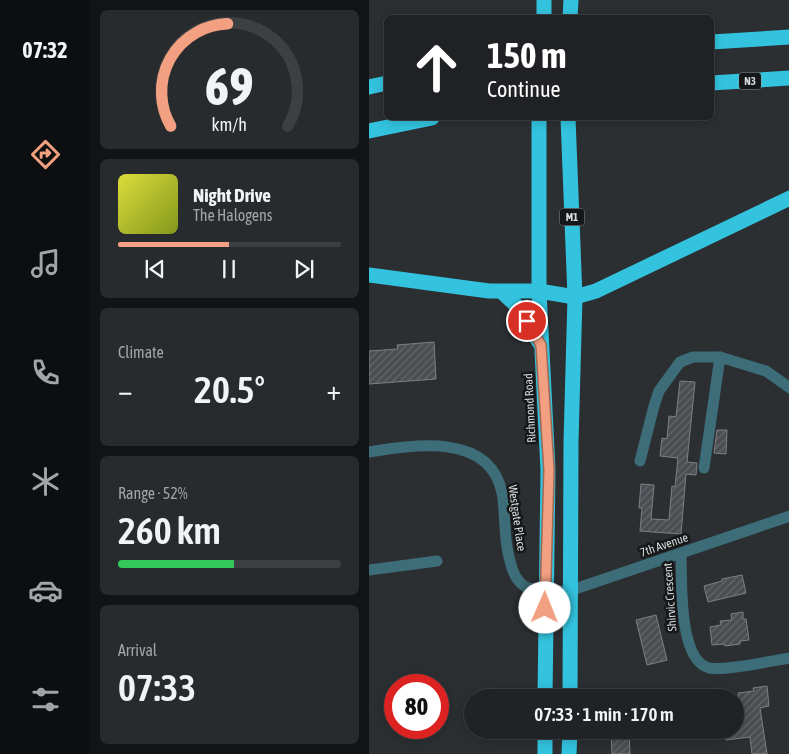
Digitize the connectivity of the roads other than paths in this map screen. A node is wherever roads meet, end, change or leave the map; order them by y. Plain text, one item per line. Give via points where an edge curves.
1 (544, 0) edge
2 (571, 0) edge
3 (544, 15) edge
4 (570, 15) edge
5 (789, 37) edge
6 (714, 42) edge
7 (789, 78) edge
8 (714, 83) edge
9 (384, 84) edge
10 (369, 87) edge
11 (423, 120) edge
12 (539, 120) edge
13 (568, 120) edge
14 (369, 131) edge
15 (789, 198) edge
16 (369, 275) edge
17 (539, 291) junction
18 (501, 292) junction
19 (575, 297) junction
20 (541, 345) junction
21 (720, 357) junction
22 (789, 388) edge
23 (369, 452) edge
24 (640, 461) dead end
25 (704, 468) dead end
26 (789, 516) edge
27 (681, 554) junction
28 (437, 561) dead end
29 (369, 570) edge
30 (546, 590) junction
31 (569, 591) junction
32 (789, 658) edge
33 (545, 689) edge
34 (570, 689) edge
35 (545, 739) edge
36 (570, 739) edge
37 (545, 754) edge
38 (569, 754) edge

1 - 3 highway
2 - 4 highway
5 - 6 highway
7 - 8 highway, N3
9 - 10 highway
11 - 14 highway
12 - 17 highway, Richmond Road
13 - 19 highway, M1
15 - 19 highway via 596,291
16 - 18 highway
17 - 18 highway
17 - 19 highway
17 - 20 highway, Richmond Road
18 - 20 highway via 516,305
19 - 31 highway, M1
20 - 30 highway, Richmond Road via 549,470
21 - 22 street via 766,370
21 - 24 street via 693,357 676,366 653,406
21 - 25 street
23 - 30 street, Westgate Place via 407,446 450,447 489,465 502,492 506,548 517,579 526,587
26 - 27 street, 7th Avenue
27 - 31 street, 7th Avenue
27 - 32 street, Shirvic Crescent via 686,634 693,655 700,663 709,668 720,668
28 - 29 street
30 - 31 street, 7th Avenue
30 - 33 highway, Richmond Road
31 - 34 highway, M1
35 - 37 highway
36 - 38 highway

